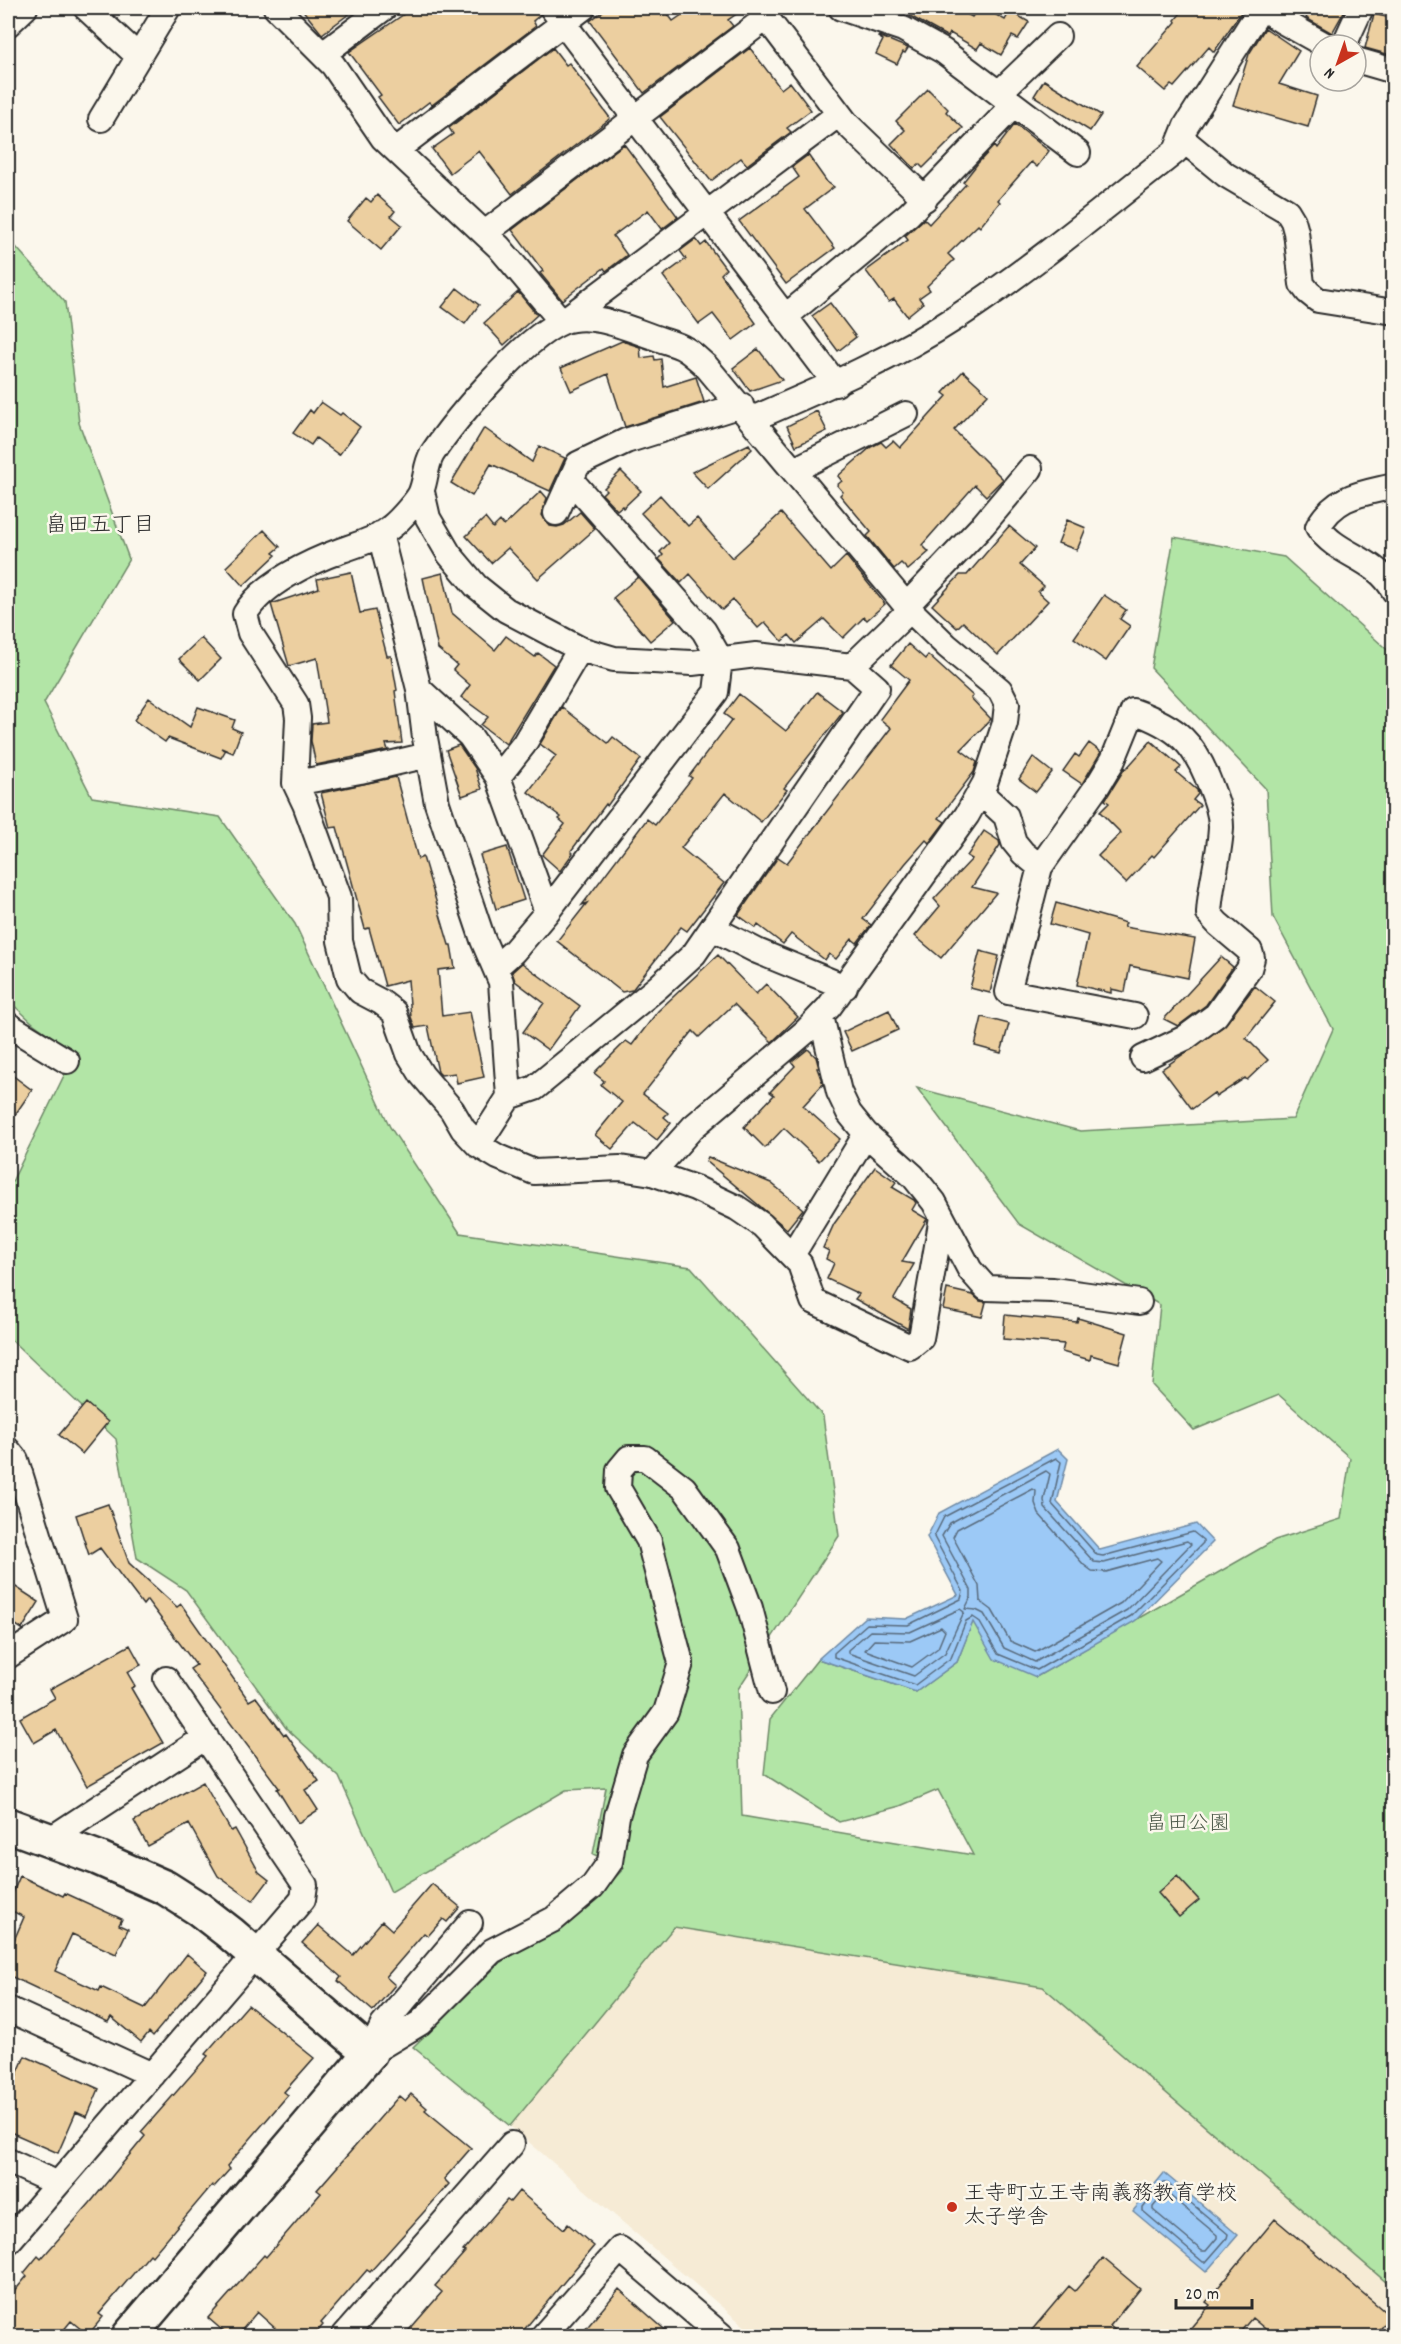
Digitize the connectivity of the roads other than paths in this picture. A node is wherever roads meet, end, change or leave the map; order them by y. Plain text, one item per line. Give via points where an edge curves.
1 (25, 8) edge
2 (87, 8) edge
3 (168, 8) edge
4 (276, 8) edge
5 (384, 8) edge
6 (583, 8) edge
7 (842, 8) edge
8 (1261, 8) edge
9 (1361, 8) edge
10 (761, 10) edge
11 (558, 15) edge
12 (8, 24) edge
13 (1350, 33) edge
14 (1058, 36) dead end
15 (1308, 36) edge
16 (323, 54) junction
17 (138, 56) junction
18 (1368, 63) edge
19 (1394, 71) edge
20 (1006, 99) junction
21 (839, 114) junction
22 (636, 118) junction
23 (101, 119) dead end
24 (1181, 138) junction
25 (396, 150) junction
26 (1078, 153) dead end
27 (925, 199) junction
28 (707, 213) junction
29 (485, 233) junction
30 (1394, 312) edge
31 (785, 317) junction
32 (562, 322) junction
33 (836, 384) junction
34 (746, 412) junction
35 (906, 414) dead end
36 (1030, 469) dead end
37 (794, 470) junction
38 (571, 480) junction
39 (1394, 486) edge
40 (422, 492) junction
41 (556, 513) dead end
42 (380, 534) junction
43 (1394, 591) edge
44 (908, 607) junction
45 (580, 649) junction
46 (720, 659) junction
47 (852, 666) junction
48 (419, 689) junction
49 (428, 755) junction
50 (498, 777) junction
51 (295, 783) junction
52 (980, 792) junction
53 (1040, 867) junction
54 (547, 912) junction
55 (712, 928) junction
56 (495, 968) junction
57 (845, 987) junction
58 (820, 1016) junction
59 (1135, 1016) dead end
60 (8, 1025) edge
61 (1143, 1058) dead end
62 (67, 1061) dead end
63 (509, 1097) junction
64 (866, 1134) junction
65 (478, 1145) junction
66 (652, 1173) junction
67 (942, 1216) junction
68 (792, 1255) junction
69 (1139, 1302) dead end
70 (8, 1450) edge
71 (8, 1656) edge
72 (166, 1680) dead end
73 (771, 1692) dead end
74 (206, 1737) junction
75 (8, 1825) edge
76 (49, 1840) junction
77 (470, 1923) dead end
78 (256, 1956) junction
79 (8, 2009) edge
80 (370, 2053) junction
81 (152, 2075) junction
82 (512, 2144) dead end
83 (8, 2161) edge
84 (58, 2184) junction
85 (8, 2242) edge
86 (129, 2337) edge
87 (344, 2337) edge
88 (543, 2337) edge
89 (722, 2337) edge

1 - 12 street
2 - 17 street
3 - 17 street
4 - 16 street
5 - 16 street
6 - 11 street
7 - 20 street via 903,29 943,51
8 - 15 street
8 - 24 street
9 - 13 street
10 - 21 street
10 - 22 street
11 - 22 street
11 - 25 street
14 - 20 street
16 - 25 street via 383,138
17 - 23 street
18 - 19 street
20 - 26 street
20 - 27 street
21 - 27 street
21 - 28 street
22 - 28 street
22 - 29 street
24 - 30 street via 1226,176 1287,211 1296,232 1302,284 1308,292 1318,300
24 - 33 street via 1176,151 1048,252 956,318
25 - 29 street
27 - 31 street
28 - 31 street
28 - 32 street
29 - 32 street
31 - 33 street
32 - 34 street via 596,320 684,348 706,366
32 - 40 street via 509,364 447,430 430,459
33 - 34 street
34 - 37 street
34 - 38 street via 626,441 578,464
35 - 37 street
36 - 44 street
37 - 44 street
38 - 41 street
38 - 46 street via 704,631
39 - 43 street via 1357,494 1336,504 1318,527 1325,538 1380,571
40 - 42 street
40 - 45 street via 428,518 449,554 476,586 507,610
42 - 48 street
42 - 51 street via 291,573 252,602 245,614 250,633 296,704
44 - 47 street
44 - 52 street via 1000,690 1007,704 1005,723
45 - 46 street via 614,659 692,663
45 - 50 street via 524,744
46 - 47 street via 756,655
46 - 54 street via 716,692
47 - 55 street via 877,688
48 - 49 street
48 - 50 street via 470,736
49 - 51 street
49 - 56 street via 437,803
50 - 54 street
51 - 65 street via 339,897 340,941 349,978 360,991 394,1012 422,1074
52 - 53 street via 1006,816 1014,842
52 - 57 street
53 - 59 street via 1008,992
53 - 61 street via 1103,777 1133,711 1160,721 1188,742 1202,762 1221,826 1209,914 1250,951 1252,958 1249,969 1216,1015 1185,1038
54 - 56 street
55 - 57 street
55 - 63 street via 694,954 658,987 535,1088
56 - 63 street via 501,982
57 - 58 street
58 - 64 street via 839,1092
58 - 66 street via 693,1127
60 - 62 street
63 - 65 street
64 - 67 street via 913,1176
64 - 68 street
65 - 66 street via 534,1172 620,1168
66 - 68 street via 737,1208 762,1225
67 - 68 street via 921,1338 910,1347 813,1301 800,1264
67 - 69 street via 970,1270 986,1288 1053,1290
70 - 71 street via 16,1460 65,1619
72 - 74 street
73 - 80 street via 750,1608 728,1549 684,1488 645,1458 629,1458 619,1470 618,1488 649,1541 681,1663 666,1712 635,1755 610,1862 593,1886 554,1919 492,1951 420,2023
74 - 76 street
74 - 78 street via 305,1885 303,1899
75 - 76 street
76 - 78 street via 166,1888 199,1909
77 - 80 street via 383,2025
78 - 80 street
78 - 81 street
79 - 81 street
80 - 86 street
81 - 84 street
82 - 87 street
83 - 84 street
84 - 85 street
88 - 89 street via 620,2249

